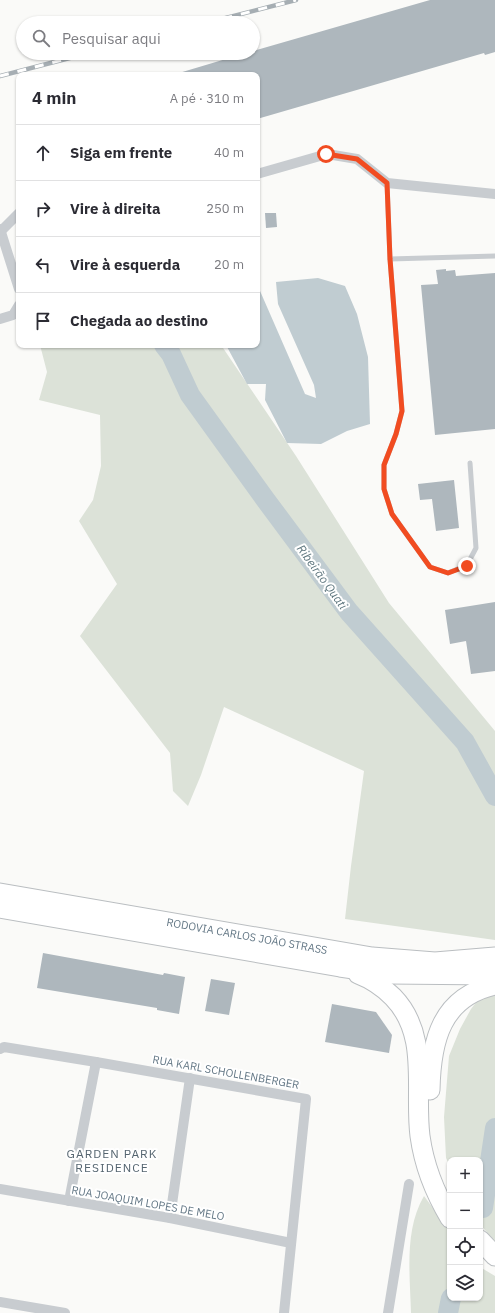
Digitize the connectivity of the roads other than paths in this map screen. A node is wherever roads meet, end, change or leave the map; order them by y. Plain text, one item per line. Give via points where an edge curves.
1 (260, 173) edge
2 (387, 183) junction
3 (495, 194) edge
4 (16, 216) edge
5 (0, 230) edge
6 (3, 244) edge
7 (495, 256) edge
8 (390, 259) junction
9 (16, 281) edge
10 (16, 310) edge
11 (0, 319) edge
12 (470, 463) dead end
13 (0, 893) edge
14 (0, 908) edge
15 (495, 957) edge
16 (340, 967) junction
17 (495, 975) edge
18 (495, 985) edge
19 (0, 1049) edge
20 (96, 1062) junction
21 (190, 1078) junction
22 (409, 1184) dead end
23 (0, 1189) edge
24 (450, 1193) edge
25 (70, 1201) junction
26 (447, 1213) edge
27 (170, 1218) junction
28 (291, 1243) junction
29 (483, 1243) edge
30 (495, 1256) edge
31 (483, 1259) edge
32 (495, 1270) edge
33 (0, 1302) edge
34 (41, 1311) edge
35 (65, 1313) edge
36 (284, 1313) edge
37 (388, 1313) edge

1 - 2 street via 326,154 357,159
2 - 3 street
2 - 8 lane
4 - 5 street
5 - 6 street
6 - 9 street
7 - 8 lane
8 - 12 lane via 402,411 384,465 384,489 392,514 430,567 448,573 467,566 476,548
10 - 11 street via 13,315
13 - 15 highway, RODOVIA CARLOS JOÃO STRASS via 372,957 435,962
14 - 16 highway, RODOVIA CARLOS JOÃO STRASS
16 - 17 highway, RODOVIA CARLOS JOÃO STRASS via 388,974
16 - 26 highway via 364,976 388,992 406,1012 412,1025 418,1051 418,1114 424,1156 434,1189
18 - 24 highway via 473,992 458,1002 446,1017 437,1038 430,1072 432,1139 437,1161
19 - 20 street, RUA KARL SCHOLLENBERGER via 4,1047
20 - 21 street, RUA KARL SCHOLLENBERGER
20 - 25 street
21 - 27 street
21 - 28 street, RUA KARL SCHOLLENBERGER via 306,1099
22 - 37 street
23 - 25 street, RUA JOAQUIM LOPES DE MELO
25 - 27 street, RUA JOAQUIM LOPES DE MELO
27 - 28 street, RUA JOAQUIM LOPES DE MELO
28 - 36 street, RUA KARL SCHOLLENBERGER
29 - 30 highway
31 - 32 highway
33 - 34 street
34 - 35 street

